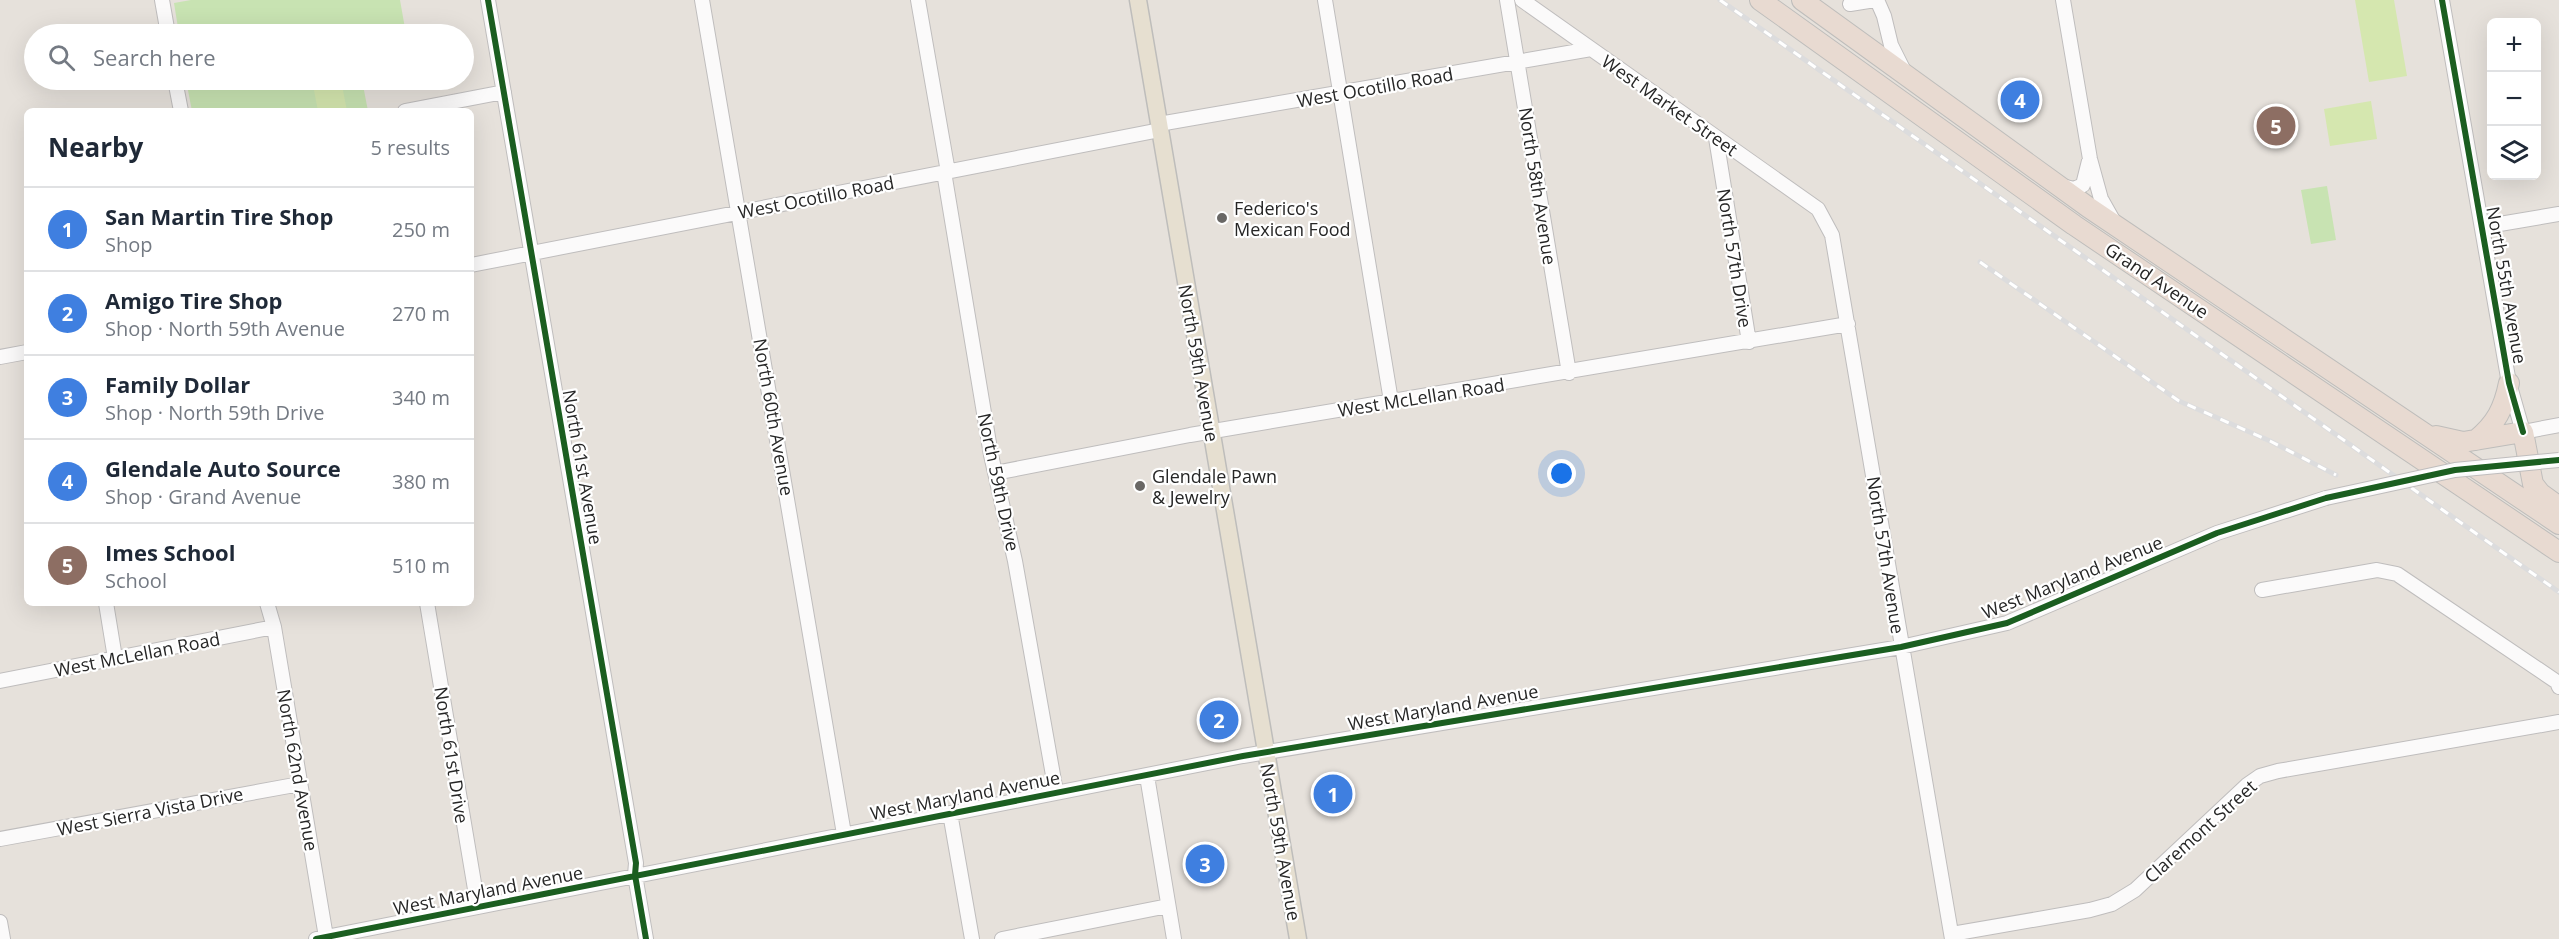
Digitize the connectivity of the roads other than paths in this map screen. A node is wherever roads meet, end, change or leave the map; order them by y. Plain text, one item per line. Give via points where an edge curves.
1 (162, 0) edge
2 (488, 0) edge
3 (702, 0) edge
4 (918, 0) edge
5 (1138, 0) edge
6 (1325, 0) edge
7 (1507, 0) edge
8 (1522, 0) edge
9 (1760, 0) edge
10 (1802, 0) edge
11 (1876, 0) edge
12 (2063, 0) edge
13 (2442, 0) edge
14 (1850, 4) dead end
15 (166, 24) edge
16 (1591, 49) junction
17 (1517, 62) junction
18 (1906, 76) junction
19 (177, 90) edge
20 (504, 92) junction
21 (1339, 93) junction
22 (180, 108) edge
23 (421, 108) edge
24 (1160, 127) junction
25 (1716, 138) junction
26 (2090, 159) junction
27 (946, 172) junction
28 (2056, 184) junction
29 (1818, 209) joint
30 (739, 212) junction
31 (2559, 214) edge
32 (2116, 225) junction
33 (2482, 227) junction
34 (531, 253) junction
35 (474, 264) edge
36 (1848, 324) junction
37 (1749, 342) junction
38 (24, 353) edge
39 (0, 357) edge
40 (1569, 373) junction
41 (2509, 383) junction
42 (1391, 401) junction
43 (2559, 425) edge
44 (2416, 428) junction
45 (1211, 432) junction
46 (2523, 432) junction
47 (2476, 440) junction
48 (2559, 460) edge
49 (995, 473) junction
50 (2559, 507) edge
51 (2559, 524) edge
52 (2559, 552) edge
53 (2262, 590) dead end
54 (106, 606) edge
55 (268, 606) edge
56 (428, 606) edge
57 (274, 627) junction
58 (1901, 647) junction
59 (115, 658) junction
60 (0, 681) edge
61 (2559, 687) edge
62 (2559, 722) edge
63 (1265, 752) junction
64 (1147, 776) junction
65 (300, 784) junction
66 (1056, 792) junction
67 (950, 813) junction
68 (844, 834) junction
69 (0, 839) edge
70 (636, 875) junction
71 (1168, 906) junction
72 (478, 907) junction
73 (0, 922) edge
74 (1952, 937) edge
75 (321, 938) edge
76 (3, 939) edge
77 (646, 939) edge
78 (972, 939) edge
79 (1002, 939) edge
80 (1174, 939) edge
81 (1298, 939) edge

1 - 15 street
2 - 20 street, North 61st Avenue
3 - 30 street, North 60th Avenue
4 - 27 street, North 59th Drive
5 - 24 main road, North 59th Avenue
6 - 21 street
7 - 17 street, North 58th Avenue
8 - 16 street, West Market Street
9 - 52 highway, Grand Avenue via 2074,225
10 - 18 highway, Grand Avenue
11 - 14 street
11 - 18 street
12 - 26 street
13 - 33 street, North 55th Avenue
16 - 17 street, West Ocotillo Road
16 - 25 street, West Market Street
17 - 21 street, West Ocotillo Road
17 - 40 street, North 58th Avenue
18 - 28 highway, Grand Avenue
19 - 22 street
20 - 23 street
20 - 34 street, North 61st Avenue
21 - 24 street, West Ocotillo Road
21 - 42 street
24 - 27 street, West Ocotillo Road
24 - 45 main road, North 59th Avenue
25 - 29 street, West Market Street
25 - 37 street, North 57th Drive
26 - 28 street via 2083,185 2074,189
26 - 32 street via 2101,199
27 - 30 street, West Ocotillo Road
27 - 49 street, North 59th Drive
28 - 32 highway, Grand Avenue
29 - 36 street, North 57th Avenue via 1832,235
30 - 34 street, West Ocotillo Road
30 - 68 street, North 60th Avenue
31 - 33 street
32 - 44 highway, Grand Avenue
33 - 41 street, North 55th Avenue
34 - 35 street, West Ocotillo Road
34 - 70 street, North 61st Avenue
36 - 37 street, West McLellan Road
36 - 58 street, North 57th Avenue
37 - 40 street, West McLellan Road
38 - 39 street
40 - 42 street, West McLellan Road
41 - 46 street, North 55th Avenue
41 - 47 highway via 2499,416
42 - 45 street, West McLellan Road
43 - 46 street
44 - 47 highway via 2450,440
44 - 51 highway, Grand Avenue
45 - 49 street, West McLellan Road
45 - 63 main road, North 59th Avenue
46 - 47 highway
46 - 50 highway via 2533,484
48 - 58 street, West Maryland Avenue, bridge via 2455,470 2326,498 2224,530 2007,623
49 - 66 street, North 59th Drive via 1015,561
53 - 61 street via 2388,571 2557,682
54 - 59 street
55 - 57 street, North 62nd Avenue
56 - 72 street, North 61st Drive
57 - 59 street, West McLellan Road
57 - 65 street, North 62nd Avenue
58 - 63 street, West Maryland Avenue
58 - 74 street, North 57th Avenue
59 - 60 street, West McLellan Road
62 - 74 street, Claremont Street via 2260,776 2135,890 2112,904
63 - 64 street, West Maryland Avenue
63 - 81 main road, North 59th Avenue
64 - 66 street, West Maryland Avenue
64 - 71 street
65 - 69 street, West Sierra Vista Drive
65 - 75 street, North 62nd Avenue
66 - 67 street, West Maryland Avenue
67 - 68 street, West Maryland Avenue
67 - 78 street
68 - 70 street, West Maryland Avenue
70 - 72 street, West Maryland Avenue
70 - 77 street, North 61st Avenue
71 - 79 street
71 - 80 street
72 - 75 street, West Maryland Avenue
73 - 76 street

